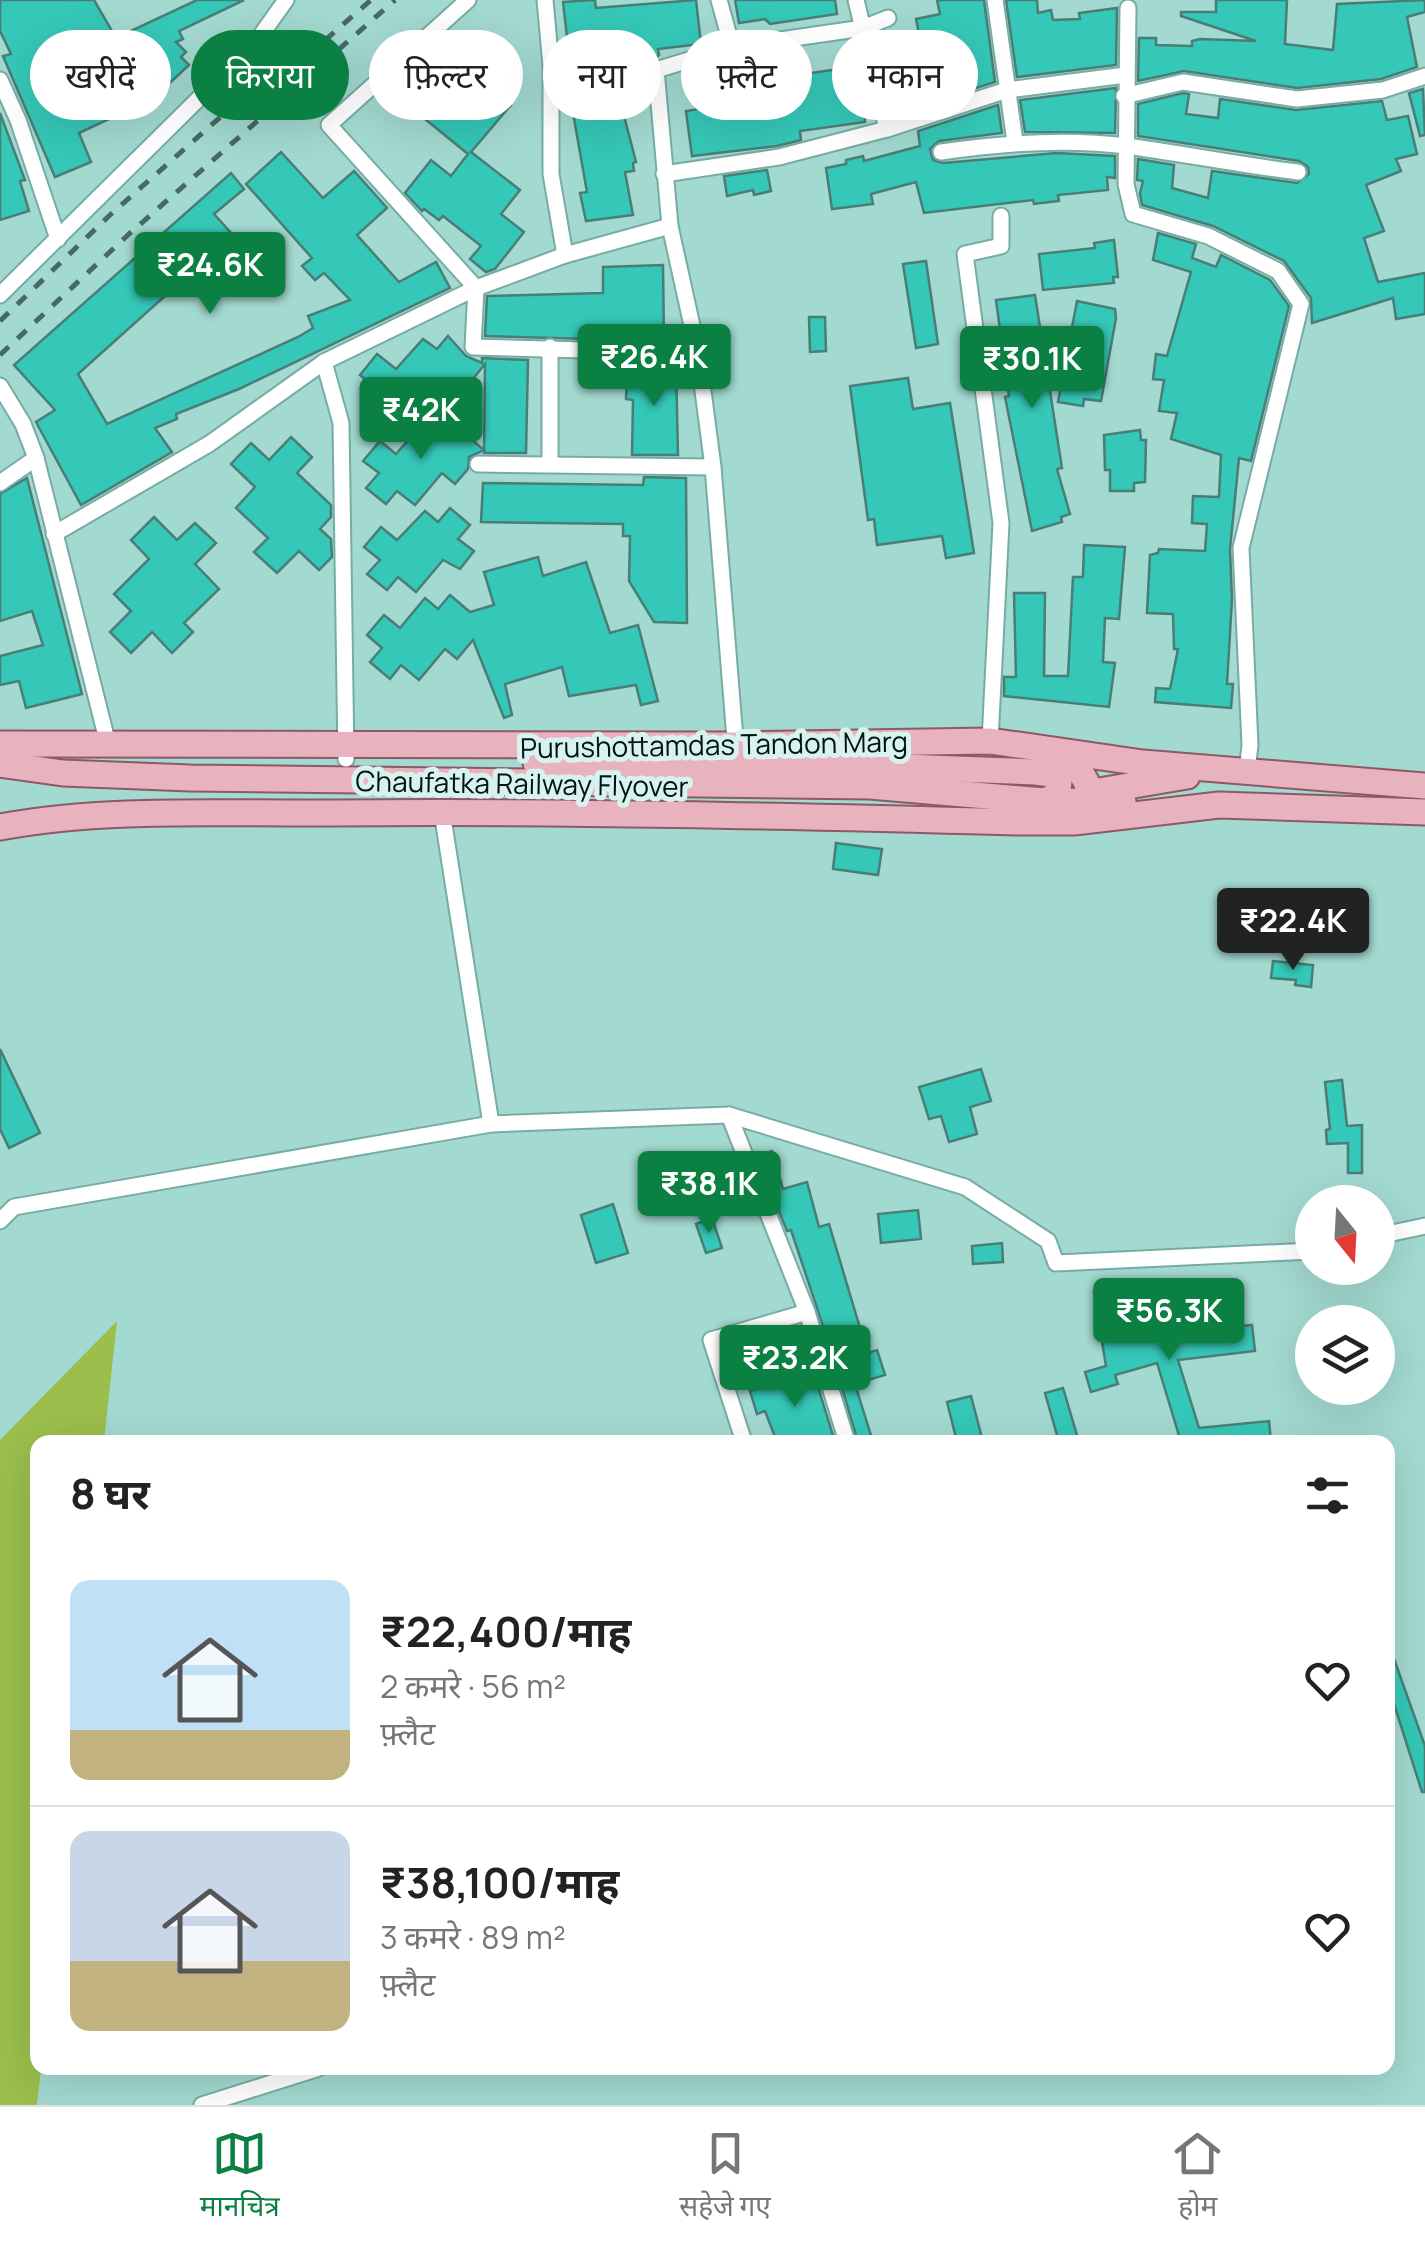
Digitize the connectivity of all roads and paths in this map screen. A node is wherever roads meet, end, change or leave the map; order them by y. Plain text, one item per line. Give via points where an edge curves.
1 (286, 0) edge
2 (468, 0) edge
3 (545, 0) edge
4 (719, 0) edge
5 (856, 0) edge
6 (995, 0) edge
7 (1128, 8) dead end
8 (888, 18) dead end
9 (863, 28) junction
10 (548, 30) edge
11 (727, 30) edge
12 (812, 35) edge
13 (1126, 75) junction
14 (1425, 76) edge
15 (0, 80) edge
16 (1008, 90) junction
17 (1124, 96) junction
18 (551, 120) edge
19 (660, 120) edge
20 (887, 129) junction
21 (1015, 142) junction
22 (1126, 146) junction
23 (940, 152) dead end
24 (1298, 172) dead end
25 (664, 174) junction
26 (1001, 216) dead end
27 (670, 226) junction
28 (58, 239) junction
29 (566, 254) junction
30 (476, 288) junction
31 (0, 294) edge
32 (550, 347) junction
33 (698, 353) junction
34 (324, 362) junction
35 (0, 386) edge
36 (36, 458) junction
37 (478, 464) dead end
38 (550, 464) junction
39 (713, 467) junction
40 (0, 483) edge
41 (54, 534) junction
42 (990, 740) junction
43 (0, 744) edge
44 (108, 744) junction
45 (1036, 745) junction
46 (348, 752) junction
47 (0, 754) edge
48 (736, 755) junction
49 (0, 764) edge
50 (1237, 771) junction
51 (1425, 786) edge
52 (1085, 797) junction
53 (1044, 800) junction
54 (1219, 805) junction
55 (442, 812) junction
56 (1425, 812) edge
57 (0, 827) edge
58 (728, 1115) junction
59 (491, 1124) junction
60 (0, 1221) edge
61 (1425, 1226) edge
62 (1395, 1232) edge
63 (1295, 1252) edge
64 (807, 1312) junction
65 (742, 1435) edge
66 (845, 1435) edge
67 (297, 2075) edge
68 (202, 2105) edge

1 - 28 street via 256,42
2 - 30 street via 329,125
3 - 10 street
4 - 11 street
5 - 9 street
6 - 16 street
7 - 13 street
8 - 9 street
9 - 12 street
9 - 20 street
13 - 16 street
13 - 17 street
14 - 17 street via 1383,90 1298,99 1183,82
15 - 28 street
16 - 20 street
16 - 21 street
17 - 22 street
18 - 29 street via 551,174
19 - 25 street
20 - 25 street via 779,157
21 - 22 street
21 - 23 street
22 - 24 street
22 - 50 street via 1132,214 1208,236 1278,271 1302,304 1241,548 1250,745
25 - 27 street
26 - 42 street via 1001,246 965,254 1001,523
27 - 29 street
27 - 33 street
28 - 31 street
29 - 30 street
30 - 32 street via 473,347
30 - 34 street
32 - 33 street
32 - 38 street
33 - 39 street
34 - 41 street via 209,444
34 - 46 street via 340,423
35 - 36 street
36 - 40 street
36 - 41 street
37 - 38 street
38 - 39 street
39 - 48 street
41 - 44 street
42 - 45 main road, Purushottamdas Tandon Marg
42 - 48 main road, Purushottamdas Tandon Marg
43 - 44 main road
44 - 46 main road
45 - 50 main road, Purushottamdas Tandon Marg
45 - 52 main road via 1072,762
46 - 47 main road
46 - 48 main road
48 - 53 main road via 1052,774 1060,791
49 - 53 main road, Chaufatka Railway Flyover via 172,778 870,786
50 - 51 main road, Purushottamdas Tandon Marg
50 - 52 main road
52 - 53 main road, Chaufatka Railway Flyover
52 - 54 main road
54 - 55 main road via 1054,822
54 - 56 main road
55 - 57 main road via 81,817
55 - 59 street
58 - 59 street
58 - 63 street via 965,1187 1048,1241 1056,1264
58 - 64 street
59 - 60 street via 14,1207
61 - 62 street
64 - 65 street via 711,1340
64 - 66 street
67 - 68 street

